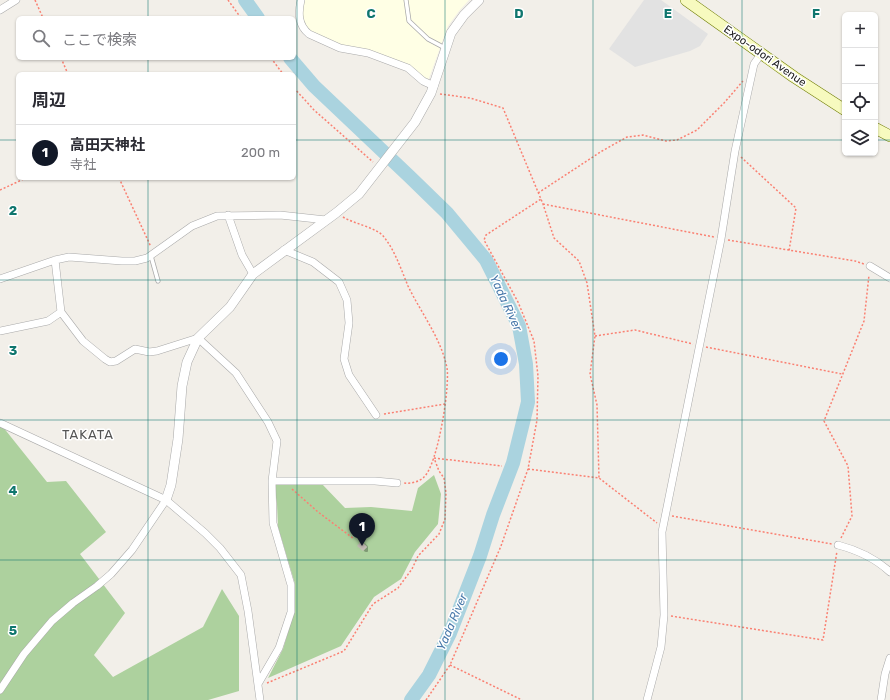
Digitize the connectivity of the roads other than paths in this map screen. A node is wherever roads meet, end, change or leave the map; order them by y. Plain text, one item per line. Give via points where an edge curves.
1 (16, 0) edge
2 (301, 0) edge
3 (406, 0) edge
4 (479, 0) edge
5 (686, 0) edge
6 (0, 10) edge
7 (446, 48) junction
8 (762, 54) junction
9 (432, 89) junction
10 (842, 108) edge
11 (878, 130) edge
12 (890, 136) edge
13 (228, 215) junction
14 (326, 220) junction
15 (284, 250) junction
16 (152, 254) junction
17 (55, 260) junction
18 (870, 266) road end
19 (253, 274) junction
20 (890, 278) edge
21 (0, 279) edge
22 (158, 281) dead end
23 (61, 312) junction
24 (0, 331) edge
25 (198, 338) junction
26 (376, 415) road end
27 (0, 423) edge
28 (272, 481) junction
29 (397, 483) road end
30 (166, 500) junction
31 (838, 545) road end
32 (890, 572) edge
33 (890, 658) edge
34 (258, 685) junction
35 (0, 690) edge
36 (260, 700) edge
37 (647, 700) edge
38 (882, 700) edge

1 - 6 street
2 - 9 street via 299,18 308,34 340,48 368,53 408,68
3 - 7 lane via 408,21 428,39
4 - 7 street via 451,33
5 - 8 main road, Expo-odori Avenue
7 - 9 street
8 - 10 main road, Expo-odori Avenue
8 - 37 street via 754,64 735,151 721,239 662,532 664,615 661,647
9 - 14 street via 415,122 359,194
11 - 12 main road
13 - 14 street via 280,214
13 - 16 street via 217,216 192,226
13 - 19 street via 242,255
14 - 15 street
15 - 19 street
15 - 26 street via 313,262 339,282 347,300 349,323 344,359 350,375
16 - 17 street via 135,261 69,257
16 - 22 lane
17 - 21 street
17 - 23 street
18 - 20 street
19 - 25 street via 230,307
23 - 24 street via 48,321
23 - 25 street via 83,341 110,362 135,349 157,351
25 - 28 street via 236,373 268,422 277,441
25 - 30 street via 187,362 182,386 178,439 171,485
27 - 30 street
28 - 29 street
28 - 34 street via 273,522 291,585 291,612 280,648
30 - 34 street via 220,548 241,575
30 - 35 street via 132,550 111,574 52,621 24,654
31 - 32 street via 881,563
33 - 38 street
34 - 36 street

